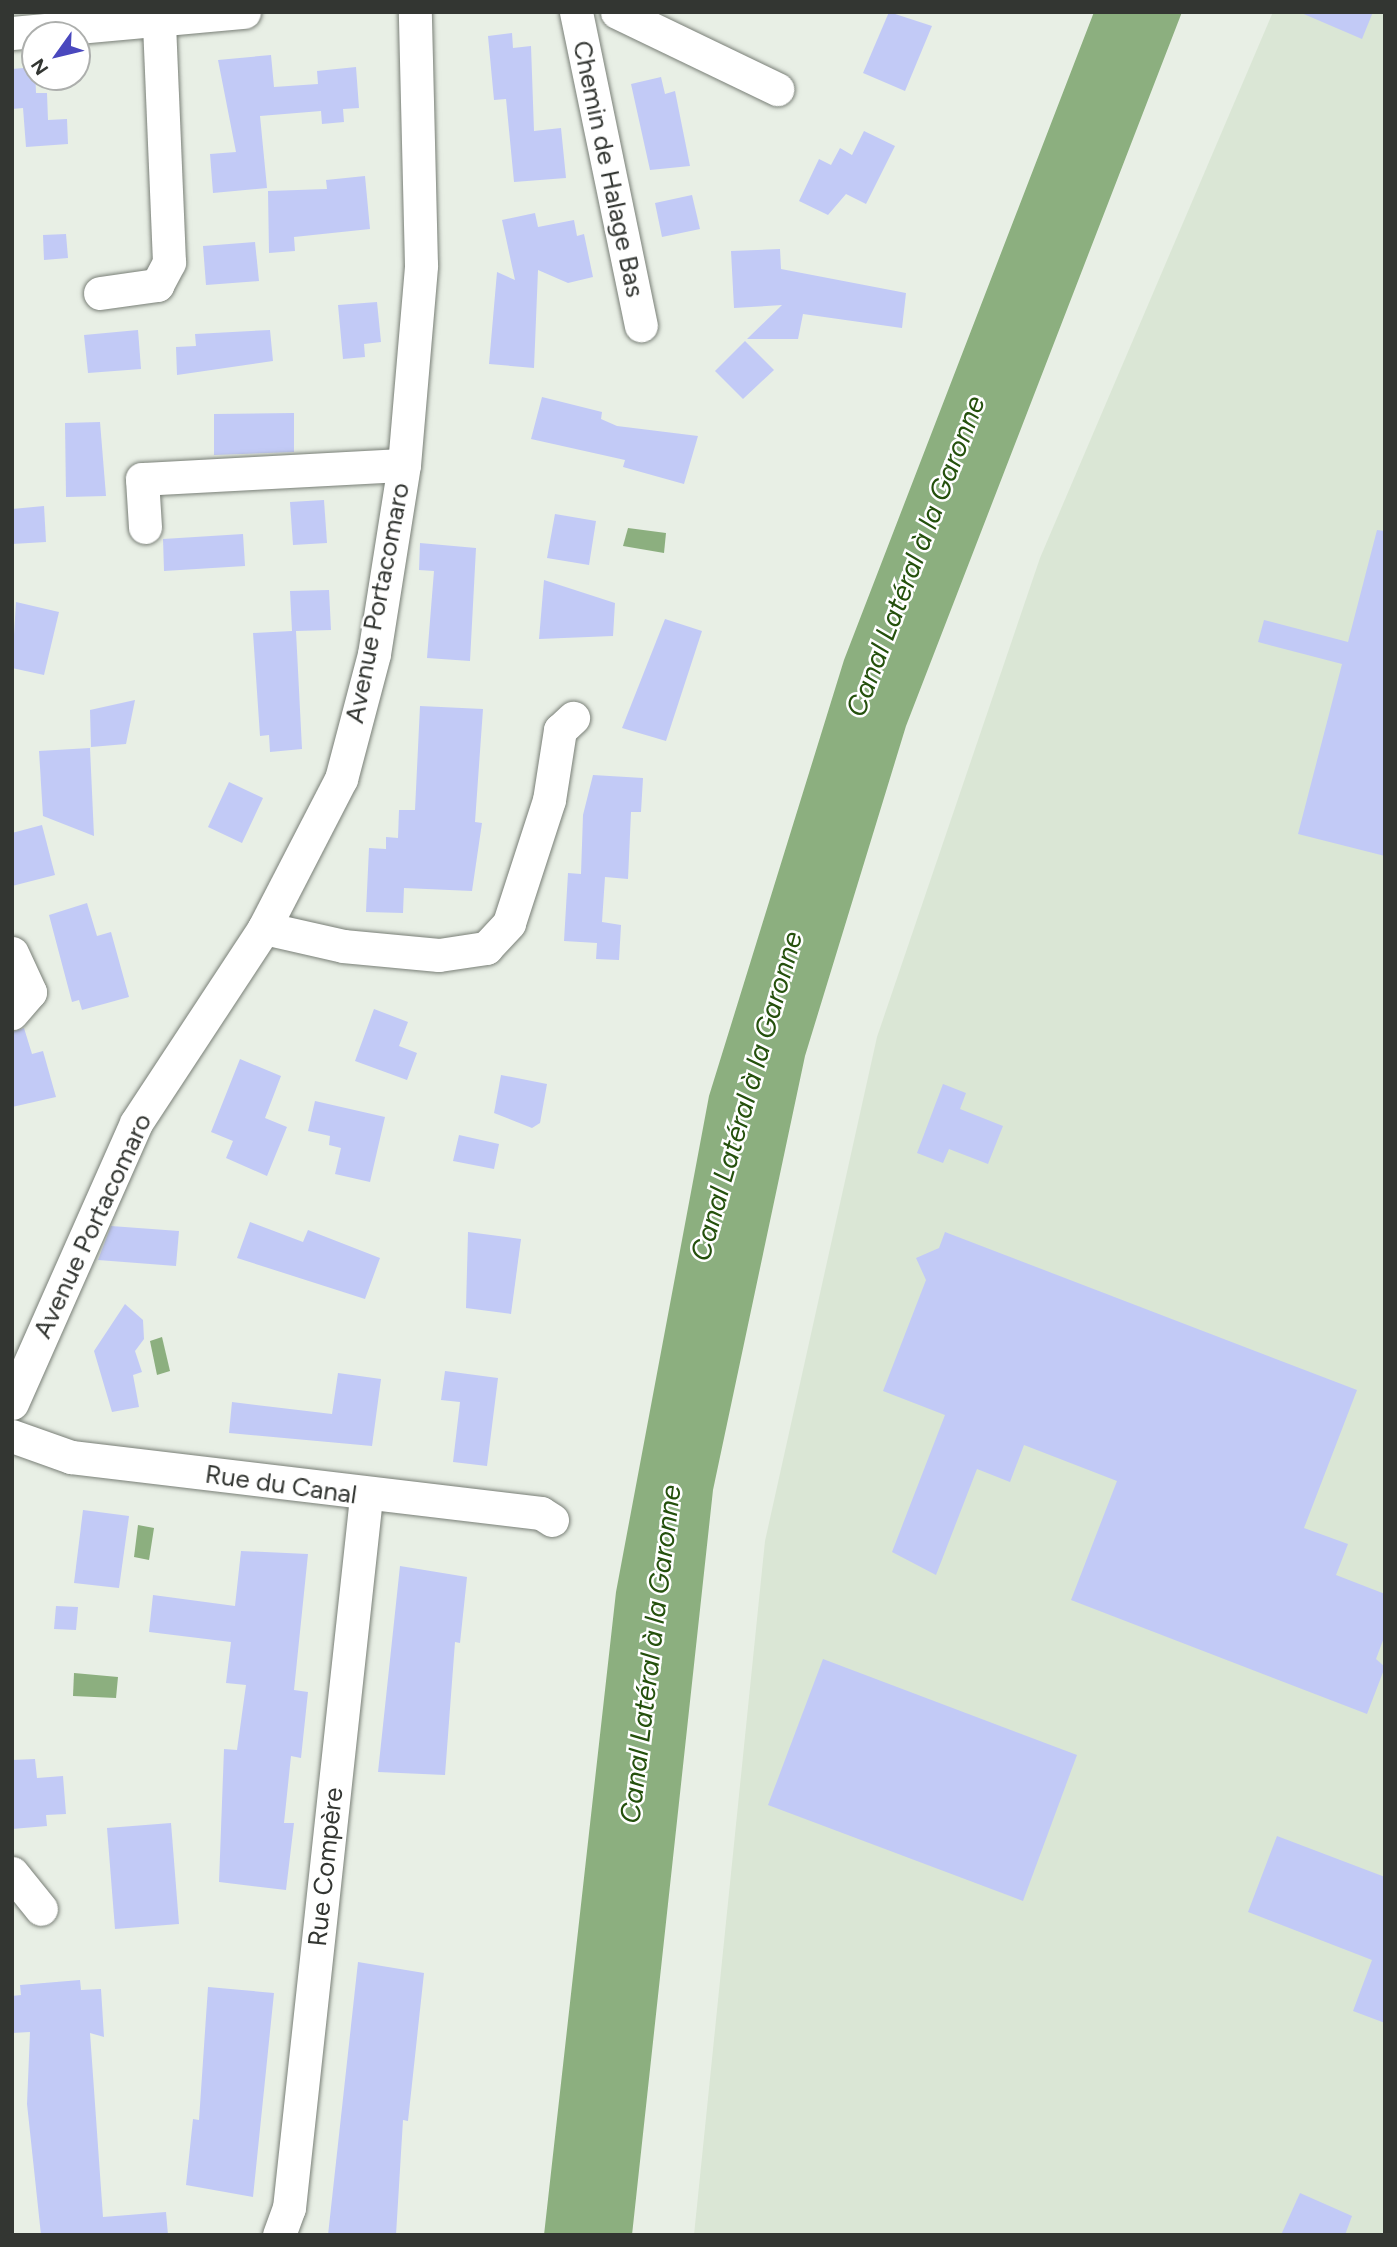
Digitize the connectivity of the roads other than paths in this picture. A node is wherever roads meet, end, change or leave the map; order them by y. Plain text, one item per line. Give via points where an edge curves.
1 (244, 12) edge
2 (415, 12) edge
3 (576, 12) edge
4 (617, 12) edge
5 (159, 19) junction
6 (12, 33) edge
7 (776, 89) dead end
8 (100, 293) dead end
9 (641, 325) dead end
10 (404, 465) junction
11 (145, 527) dead end
12 (573, 718) dead end
13 (264, 928) junction
14 (12, 953) edge
15 (12, 1013) edge
16 (12, 1403) edge
17 (12, 1436) edge
18 (366, 1497) junction
19 (552, 1520) dead end
20 (12, 1873) edge
21 (41, 1909) dead end
22 (279, 2235) edge

1 - 5 street
2 - 10 street, Avenue Portacomaro via 421,265
3 - 9 street, Chemin de Halage Bas
4 - 7 street, Chemin de Halage Bas
5 - 6 street
5 - 8 street via 169,262 157,285
10 - 11 street via 142,479
10 - 13 street, Avenue Portacomaro via 374,654 341,779
12 - 13 street via 560,730 549,800 509,923 486,948 439,956 344,946
13 - 16 street, Avenue Portacomaro via 136,1123
14 - 15 street via 30,992
17 - 18 street, Rue du Canal via 71,1457
18 - 19 street, Rue du Canal via 541,1513
18 - 22 street, Rue Compère via 289,2208
20 - 21 street

